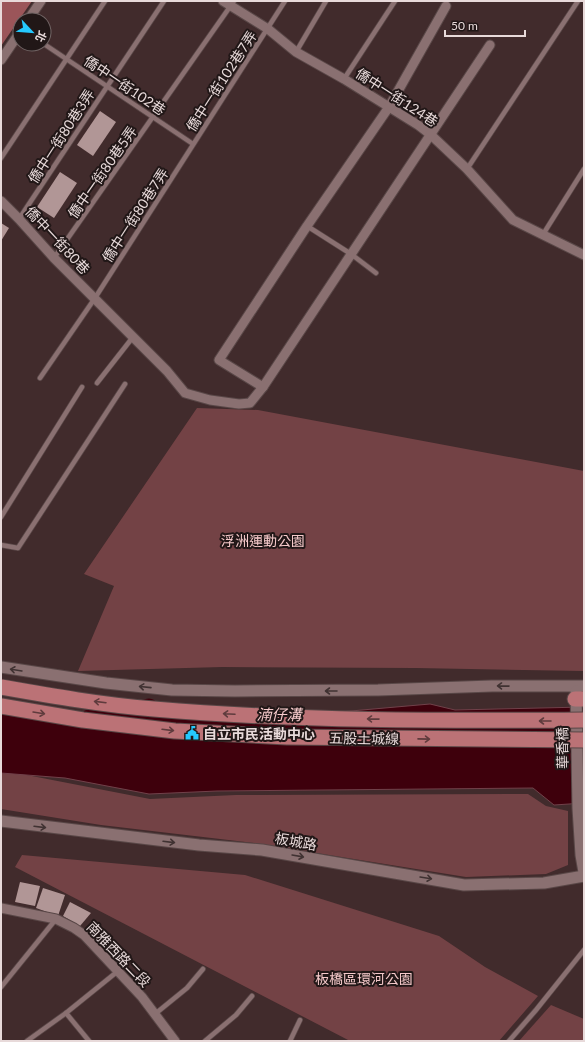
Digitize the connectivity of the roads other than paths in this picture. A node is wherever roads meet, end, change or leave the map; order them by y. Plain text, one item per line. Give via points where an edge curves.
1 (41, 1) edge
2 (105, 1) edge
3 (164, 1) edge
4 (285, 1) edge
5 (326, 1) edge
6 (395, 1) edge
7 (578, 1) edge
8 (229, 2) edge
9 (446, 6) dead end
10 (33, 12) edge
11 (268, 29) junction
12 (12, 44) edge
13 (490, 45) dead end
14 (52, 49) edge
15 (296, 52) junction
16 (67, 59) junction
17 (1, 60) edge
18 (344, 79) junction
19 (107, 86) junction
20 (389, 107) junction
21 (154, 118) junction
22 (431, 135) junction
23 (193, 144) junction
24 (1, 158) edge
25 (467, 169) junction
26 (584, 169) edge
27 (1, 201) edge
28 (19, 219) junction
29 (307, 226) junction
30 (542, 236) junction
31 (352, 254) junction
32 (584, 256) edge
33 (54, 258) junction
34 (376, 274) dead end
35 (95, 298) junction
36 (133, 337) junction
37 (40, 378) dead end
38 (97, 383) dead end
39 (125, 384) dead end
40 (82, 387) dead end
41 (263, 387) junction
42 (1, 517) edge
43 (1, 545) edge
44 (1, 667) edge
45 (1, 687) edge
46 (579, 694) edge
47 (1, 706) edge
48 (584, 720) edge
49 (584, 740) edge
50 (1, 821) edge
51 (584, 872) edge
52 (584, 876) edge
53 (1, 908) edge
54 (56, 919) junction
55 (584, 950) edge
56 (203, 969) dead end
57 (118, 972) junction
58 (1, 987) edge
59 (252, 996) dead end
60 (66, 1013) junction
61 (155, 1014) junction
62 (300, 1020) dead end
63 (27, 1041) edge
64 (89, 1041) edge
65 (175, 1041) edge
66 (205, 1041) edge
67 (290, 1041) edge
68 (509, 1041) edge

1 - 10 street
2 - 16 lane
3 - 19 lane, 僑中一街80巷3弄
4 - 11 lane, 僑中一街102巷7弄
5 - 15 lane
6 - 18 lane
7 - 25 lane
8 - 11 street, 僑中一街124巷
8 - 21 lane, 僑中一街80巷5弄
9 - 20 street
11 - 15 street, 僑中一街124巷
11 - 23 lane, 僑中一街102巷7弄
12 - 17 street
13 - 22 street, 僑中一街80巷
14 - 16 lane, 僑中一街102巷
15 - 18 street, 僑中一街124巷
16 - 19 lane, 僑中一街102巷
16 - 24 lane
18 - 20 street, 僑中一街124巷
19 - 21 lane, 僑中一街102巷
19 - 28 lane, 僑中一街80巷3弄
20 - 22 street, 僑中一街124巷
20 - 29 street
21 - 23 lane, 僑中一街102巷
21 - 33 lane, 僑中一街80巷5弄
22 - 25 street, 僑中一街124巷
22 - 31 street, 僑中一街80巷
23 - 35 lane, 僑中一街80巷7弄
25 - 30 street, 僑中一街124巷 via 513,220
26 - 30 lane
27 - 28 street, 僑中一街80巷
28 - 33 street, 僑中一街80巷
29 - 31 lane
29 - 41 street via 219,360
30 - 32 street, 僑中一街124巷
31 - 34 lane
31 - 41 street, 僑中一街80巷
33 - 35 street, 僑中一街80巷
35 - 36 street, 僑中一街80巷
35 - 37 lane, 僑中一街80巷7弄
36 - 38 lane
36 - 41 street, 僑中一街80巷 via 185,393 239,404 250,403
39 - 43 lane via 18,548
40 - 42 lane
46 -> 44 street via 492,686 378,690 172,690
48 -> 45 highway, 五股土城線, bridge via 276,717 153,709
46 - 51 street, 華香橋, bridge via 578,808
47 -> 49 highway, 五股土城線, bridge via 83,720 175,731 287,737
50 -> 52 street, 板城路 via 262,850 464,885 544,883
53 - 54 street, 南雅西路二段
54 - 57 street, 南雅西路二段 via 84,935
54 - 58 lane
55 - 68 lane
56 - 61 lane via 187,988
57 - 60 lane
57 - 61 street, 南雅西路二段
59 - 66 lane via 236,1015
60 - 63 lane
60 - 64 lane
61 - 65 street, 南雅西路二段
62 - 67 lane

